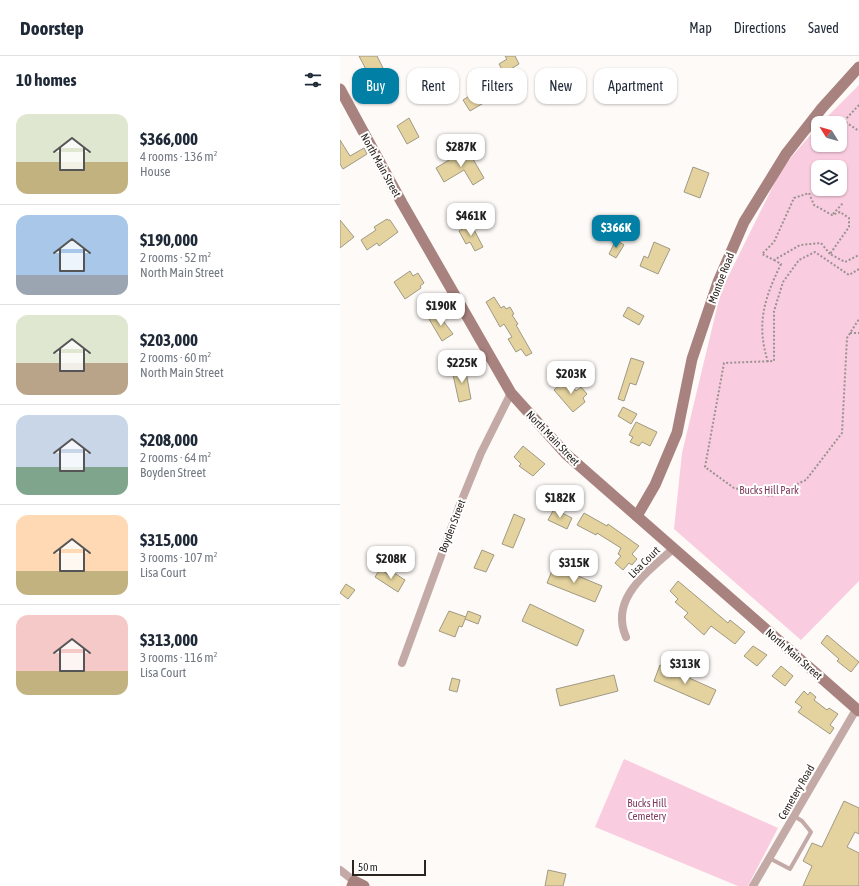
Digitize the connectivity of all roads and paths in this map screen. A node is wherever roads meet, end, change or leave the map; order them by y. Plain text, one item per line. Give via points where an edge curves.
1 (859, 67) edge
2 (340, 89) edge
3 (859, 105) edge
4 (859, 131) edge
5 (843, 203) dead end
6 (832, 215) junction
7 (830, 254) junction
8 (859, 255) edge
9 (774, 260) junction
10 (859, 269) edge
11 (859, 319) edge
12 (850, 333) junction
13 (859, 333) edge
14 (768, 362) junction
15 (511, 393) junction
16 (637, 516) junction
17 (674, 548) junction
18 (626, 637) dead end
19 (402, 663) dead end
20 (858, 709) edge
21 (794, 816) junction
22 (769, 858) junction
23 (340, 870) edge
24 (356, 884) edge
25 (753, 886) edge

1 - 16 main road, Montoe Road via 786,154 744,222 718,282 692,359 677,433 656,485
2 - 15 main road, North Main Street
3 - 4 path via 844,121
5 - 6 path
6 - 7 path via 840,212 849,218 849,227
6 - 9 path via 814,205 809,193 794,198 774,242 762,254
7 - 8 path via 845,262
7 - 9 path via 821,243 800,244
9 - 14 path via 781,264 762,316 762,344
10 - 14 path via 849,275 816,252 799,260 783,282 774,311 774,361
11 - 12 path
12 - 13 path
12 - 14 path via 847,338 842,433 806,480 770,496 734,488 705,467 724,363
15 - 16 main road, North Main Street via 566,454
15 - 19 street, Boyden Street via 481,453
16 - 17 main road, North Main Street
17 - 18 street, Lisa Court via 647,572 628,594 621,612 621,627
17 - 20 main road, North Main Street
20 - 21 street, Cemetery Road
21 - 22 street, Cemetery Road
21 - 22 lane via 811,832 790,869
22 - 25 street, Cemetery Road
23 - 24 street

